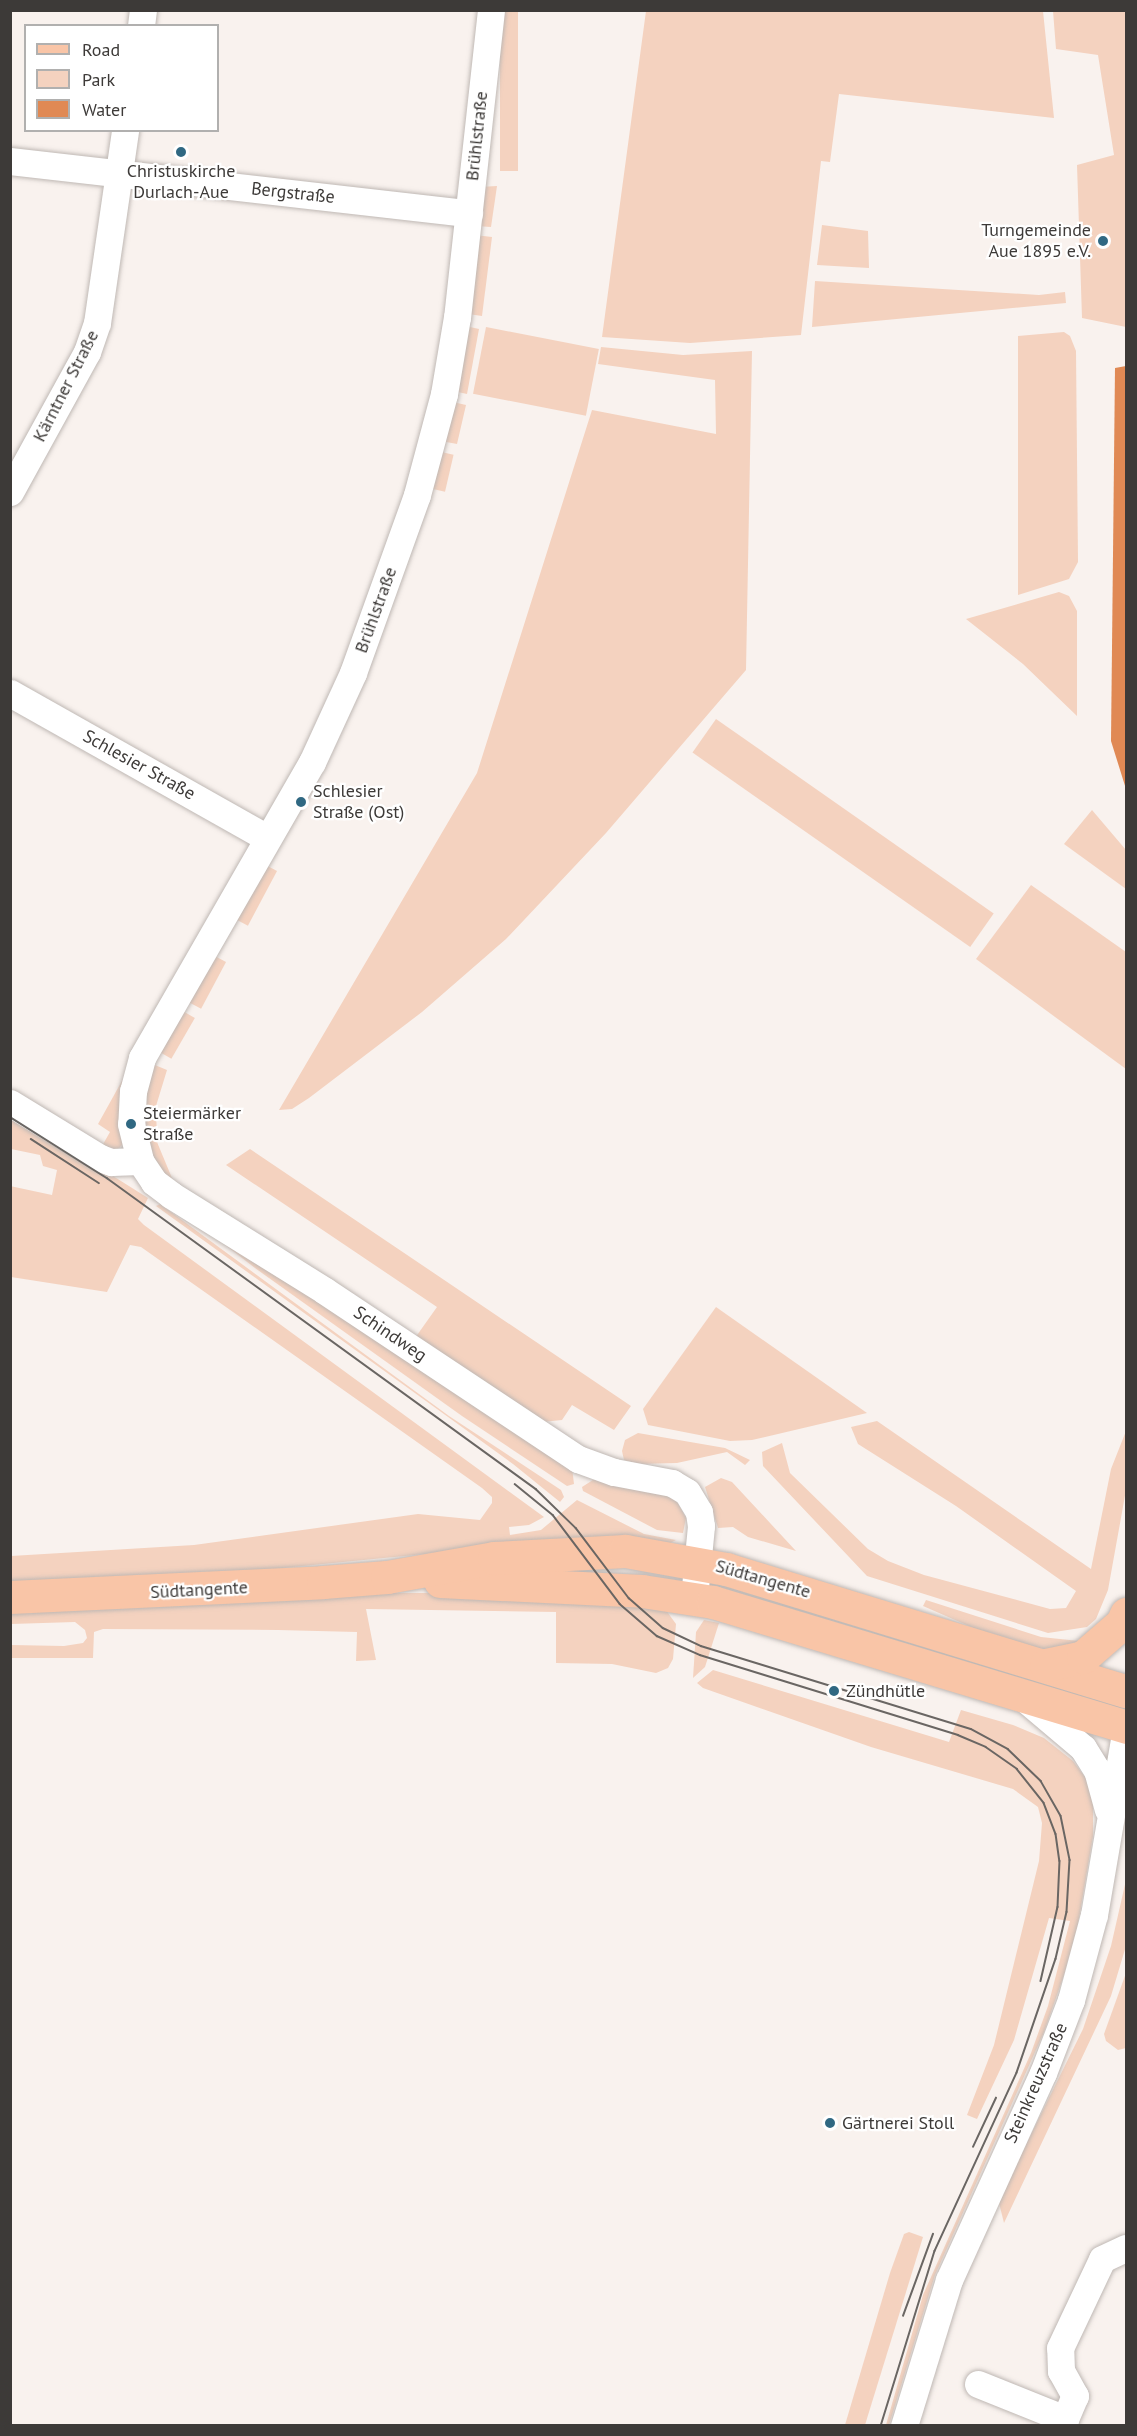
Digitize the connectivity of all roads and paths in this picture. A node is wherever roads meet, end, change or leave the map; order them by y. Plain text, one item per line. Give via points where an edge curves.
1 (491, 10) edge
2 (125, 132) edge
3 (10, 161) edge
4 (118, 173) junction
5 (469, 213) junction
6 (10, 492) edge
7 (10, 693) edge
8 (267, 838) junction
9 (10, 1104) edge
10 (140, 1161) junction
11 (698, 1561) junction
12 (387, 1577) junction
13 (10, 1597) edge
14 (694, 1598) junction
15 (1126, 1614) edge
16 (1046, 1665) junction
17 (1126, 1691) edge
18 (1018, 1693) junction
19 (1126, 1727) edge
20 (1110, 1820) junction
21 (1126, 2248) edge
22 (978, 2384) dead end
23 (1063, 2422) edge
24 (904, 2426) edge

1 - 5 street, Brühlstraße
2 - 4 street, Kärntner Straße
3 - 4 street, Bergstraße
4 - 5 street, Bergstraße
4 - 6 street, Kärntner Straße via 97,323 87,352
5 - 8 street, Brühlstraße via 444,394 417,495 344,693 312,762
7 - 8 street, Schlesier Straße
8 - 10 street, Brühlstraße via 139,1068 131,1124
9 - 10 street via 100,1158 111,1162
10 - 11 street, Schindweg via 154,1182 171,1196 325,1291 578,1459 614,1472 680,1487 699,1512 702,1535
11 - 12 main road, Südtangente via 625,1551 584,1552 494,1558
11 - 14 street, Schindweg
11 - 16 main road, Südtangente
12 - 13 main road, Südtangente via 257,1587
12 - 14 main road, Südtangente via 642,1591
14 - 18 main road, Südtangente
15 - 16 main road via 1122,1623 1083,1657
16 - 17 main road, Südtangente
18 - 19 main road, Südtangente
18 - 20 street via 1083,1748 1097,1770
19 - 20 street, Steinkreuzstraße
20 - 24 street, Steinkreuzstraße via 1094,1915 1071,2000 1043,2073 949,2280
21 - 23 street via 1102,2259 1060,2348 1061,2371 1074,2396
22 - 23 street

